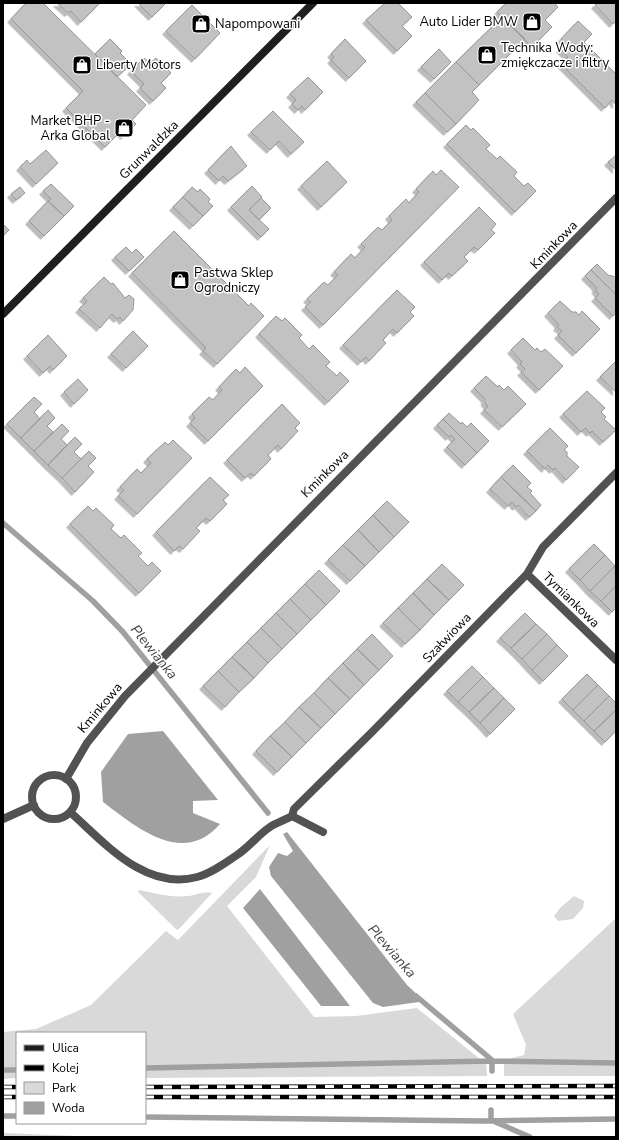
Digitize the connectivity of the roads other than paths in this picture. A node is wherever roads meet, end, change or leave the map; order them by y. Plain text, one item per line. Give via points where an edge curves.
1 (313, 3) edge
2 (616, 198) edge
3 (3, 314) edge
4 (616, 473) edge
5 (527, 574) junction
6 (616, 660) edge
7 (66, 779) junction
8 (34, 805) junction
9 (70, 812) junction
10 (292, 816) junction
11 (3, 819) edge
12 (323, 832) dead end

1 - 3 street, Grunwaldzka
2 - 7 street, Kminkowa via 125,696 87,743
4 - 5 street, Szałwiowa via 543,547
5 - 6 street, Tymiankowa
5 - 10 street, Szałwiowa via 294,809
7 - 8 street via 54,776 43,779 33,793
7 - 9 street via 75,790 76,798
8 - 9 street via 38,811 50,818 58,819
8 - 11 street
9 - 10 street via 123,859 141,870 168,879 182,880 212,871 270,827
10 - 12 street

